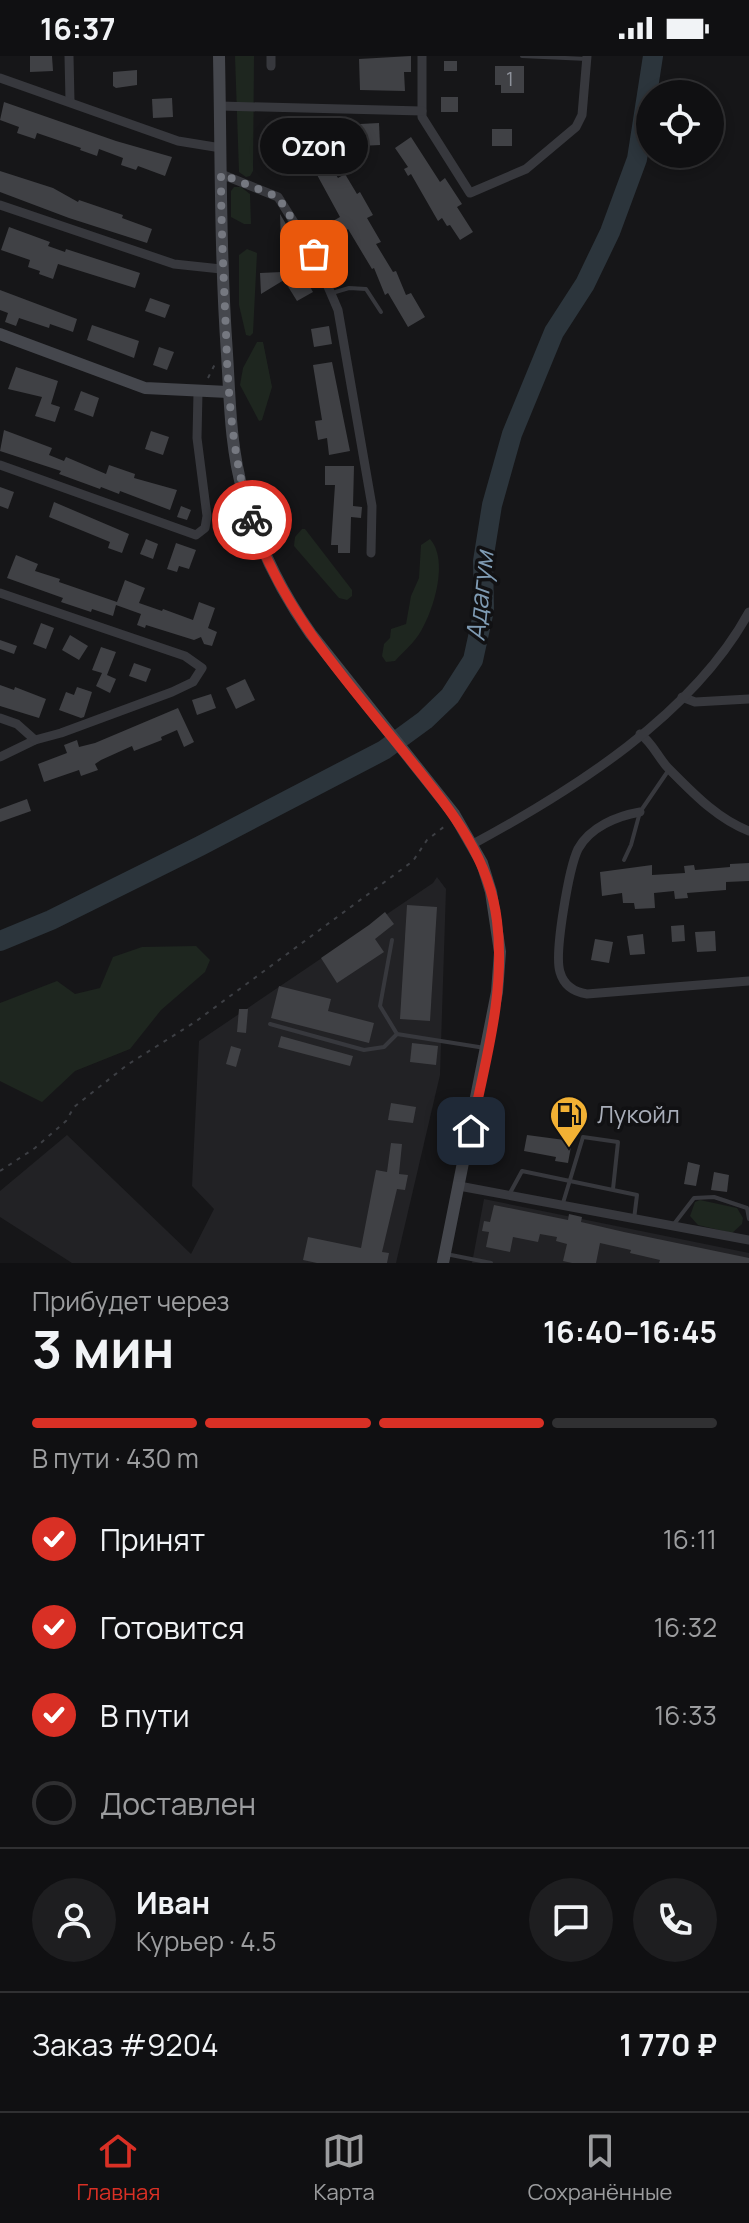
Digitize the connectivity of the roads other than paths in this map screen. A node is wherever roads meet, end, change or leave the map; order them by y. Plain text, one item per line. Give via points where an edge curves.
1 (69, 56) edge
2 (219, 56) edge
3 (422, 56) edge
4 (522, 56) edge
5 (587, 57) edge
6 (0, 78) edge
7 (70, 101) junction
8 (220, 106) junction
9 (422, 111) junction
10 (221, 148) junction
11 (221, 174) junction
12 (0, 205) edge
13 (221, 269) junction
14 (331, 293) junction
15 (381, 312) dead end
16 (0, 334) edge
17 (198, 392) junction
18 (228, 392) junction
19 (0, 465) edge
20 (371, 553) dead end
21 (0, 593) edge
22 (749, 612) edge
23 (682, 697) junction
24 (749, 699) edge
25 (0, 718) edge
26 (640, 734) junction
27 (35, 740) junction
28 (0, 757) edge
29 (669, 769) junction
30 (640, 812) junction
31 (749, 831) edge
32 (473, 844) junction
33 (624, 860) dead end
34 (392, 940) dead end
35 (749, 981) edge
36 (270, 1024) dead end
37 (397, 1034) junction
38 (487, 1048) junction
39 (569, 1181) junction
40 (459, 1186) junction
41 (613, 1190) junction
42 (509, 1196) junction
43 (562, 1205) junction
44 (634, 1219) junction
45 (749, 1219) edge
46 (673, 1226) junction
47 (749, 1240) edge
48 (444, 1258) edge
49 (491, 1263) edge

1 - 7 street
2 - 8 main road
3 - 9 street
4 - 5 lane
5 - 9 street via 582,115 576,127 526,169 470,193
6 - 7 street
7 - 10 street via 178,141
8 - 9 street
8 - 10 main road
10 - 11 main road
11 - 13 main road
11 - 14 street via 278,197
12 - 13 street via 174,264
13 - 18 main road
14 - 15 lane via 366,289
14 - 20 street via 372,506
16 - 17 main road via 145,388
17 - 18 main road
17 - 19 street via 197,438 207,516 205,528 196,535
18 - 32 main road via 242,491 257,536 292,607
21 - 27 street via 185,656 202,668 193,682 172,692
22 - 23 street via 732,641
23 - 24 street via 695,702
23 - 26 street
25 - 27 street
26 - 29 street
26 - 32 street via 577,784
27 - 28 street
29 - 30 lane
29 - 31 street via 704,803
30 - 33 lane
30 - 35 street via 597,828 578,849 558,954 567,986 587,994
32 - 38 main road via 491,892 500,952
34 - 37 lane via 380,1006
36 - 37 lane via 364,1050 384,1047
37 - 38 lane
38 - 40 main road
39 - 41 lane
39 - 41 lane via 583,1137 618,1142
39 - 42 lane via 522,1171
39 - 43 lane
40 - 42 street
40 - 48 main road
41 - 44 lane via 637,1195
42 - 43 street
43 - 44 street
44 - 46 street
45 - 46 lane via 747,1208 714,1197 694,1198
46 - 47 street
48 - 49 lane

